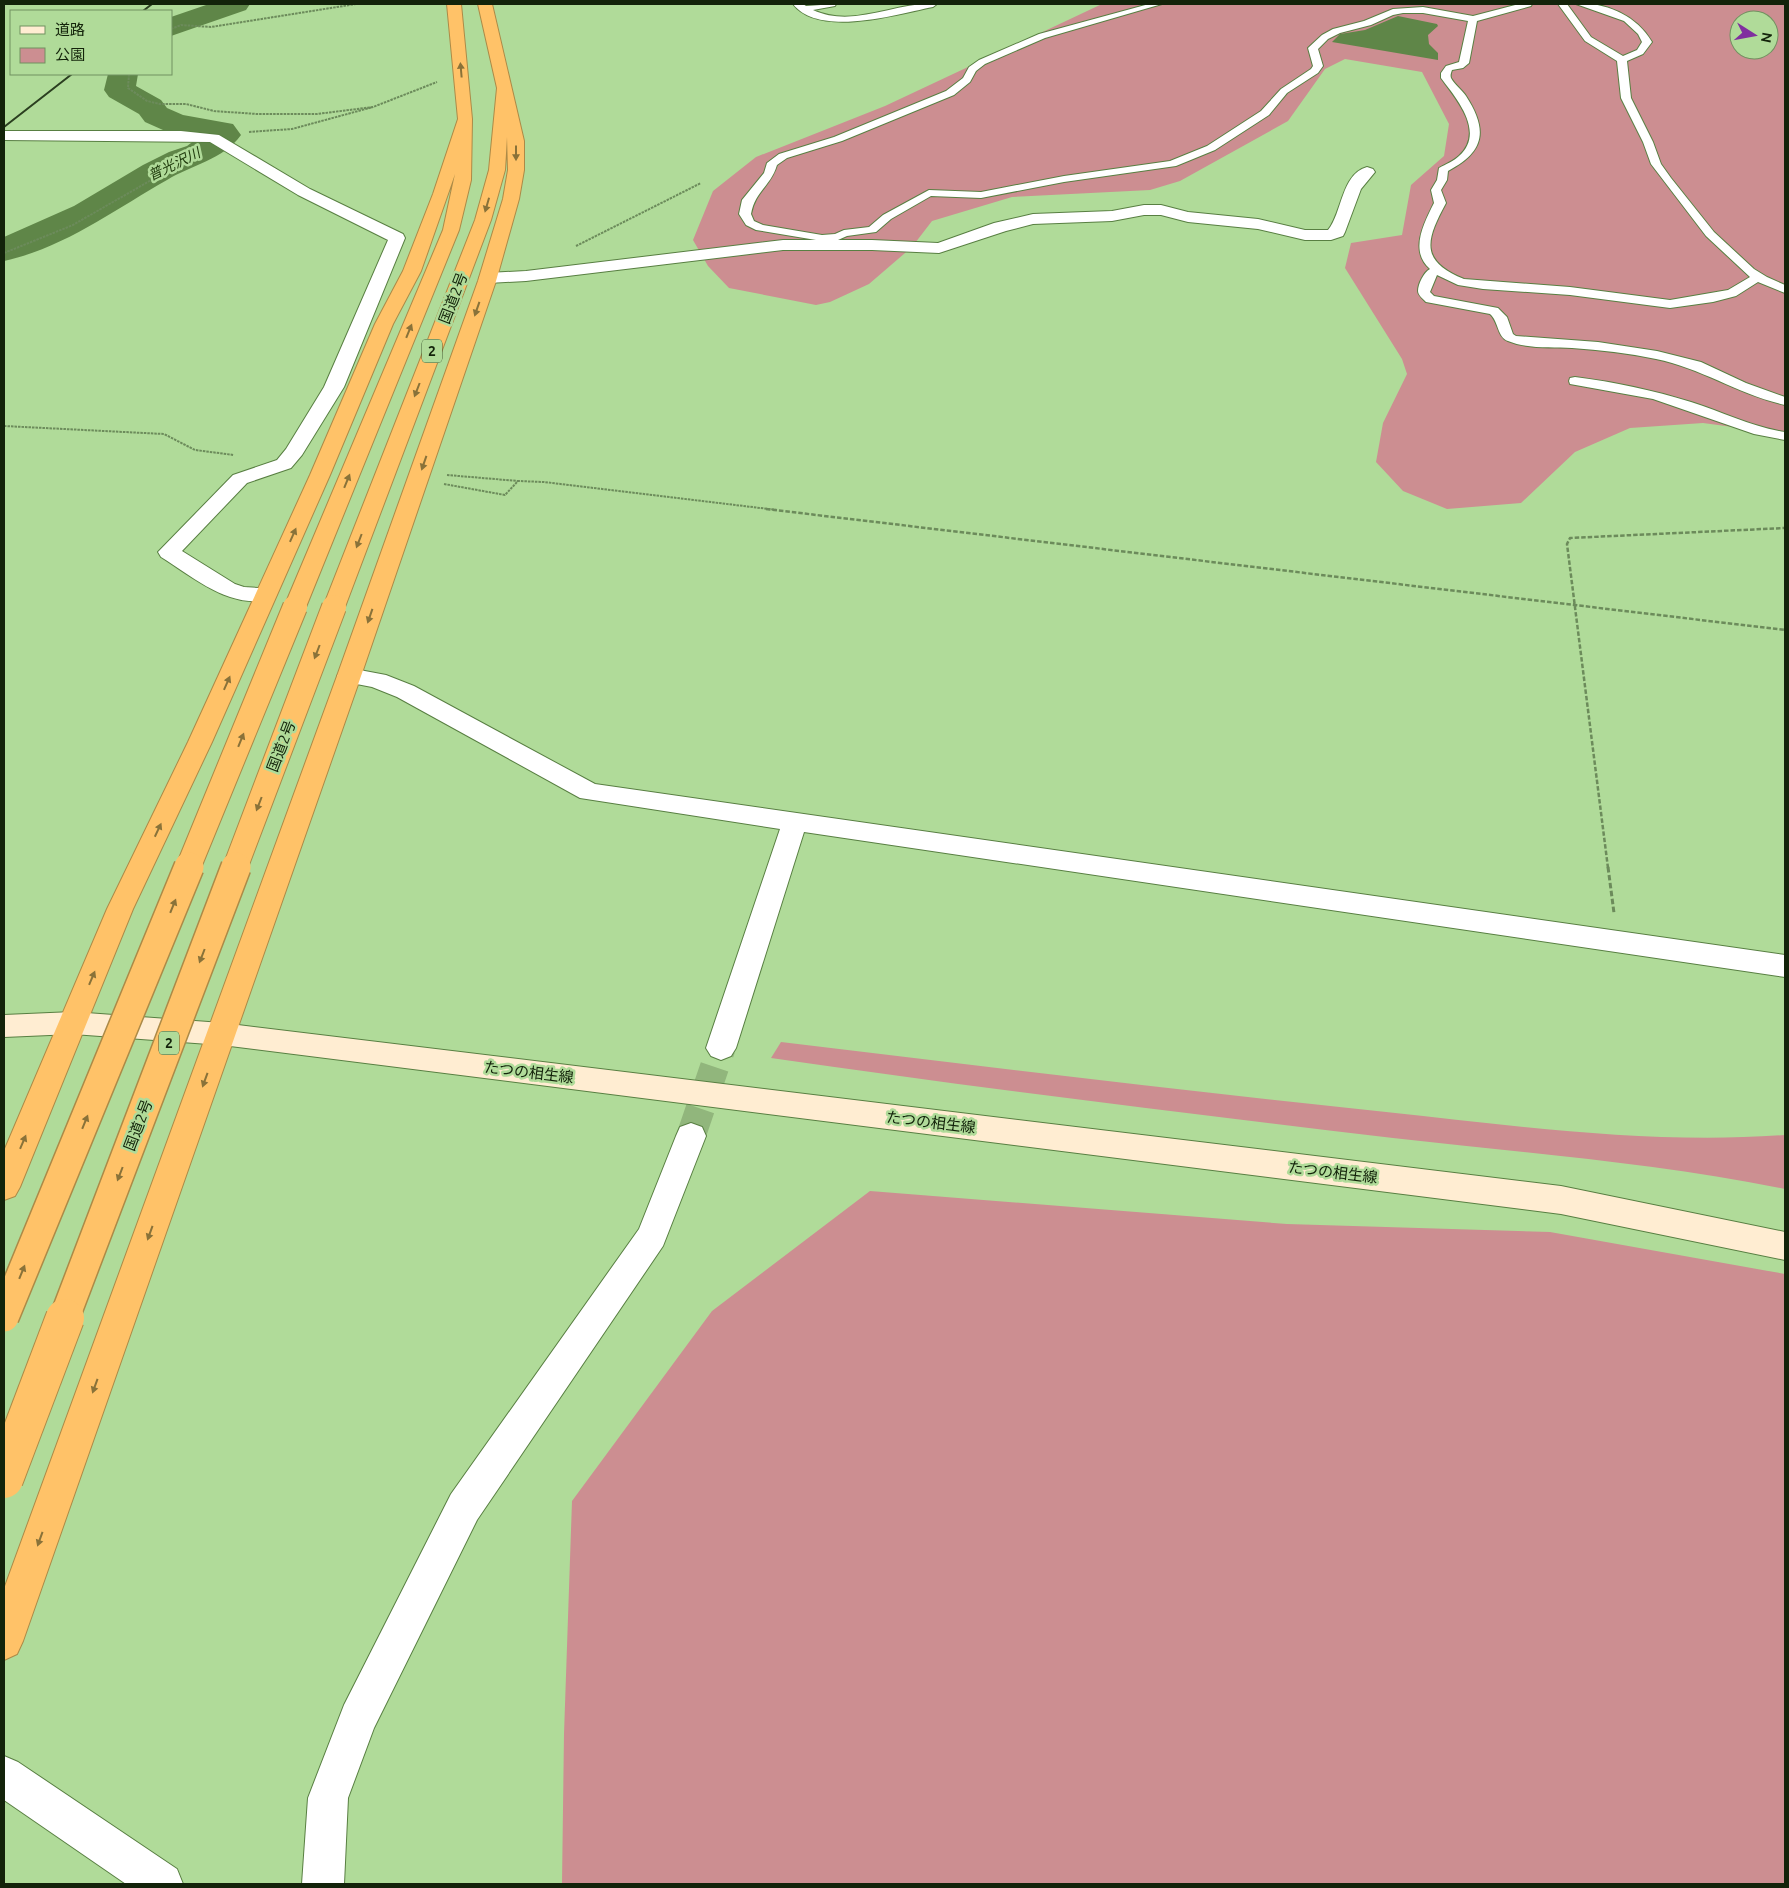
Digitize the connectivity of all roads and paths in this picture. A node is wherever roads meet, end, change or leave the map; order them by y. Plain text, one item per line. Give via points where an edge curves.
1 (356, 4) edge
2 (454, 4) edge
3 (485, 4) edge
4 (933, 4) edge
5 (1158, 4) edge
6 (1528, 4) edge
7 (1562, 4) edge
8 (1580, 4) edge
9 (828, 5) edge
10 (876, 5) dead end
11 (800, 6) edge
12 (906, 6) edge
13 (1451, 8) edge
14 (856, 10) dead end
15 (890, 13) junction
16 (1473, 19) junction
17 (172, 28) edge
18 (1622, 60) junction
19 (129, 75) edge
20 (461, 76) junction
21 (504, 88) junction
22 (373, 107) junction
23 (465, 119) junction
24 (4, 134) edge
25 (219, 140) junction
26 (1367, 172) dead end
27 (701, 183) dead end
28 (4, 253) edge
29 (1439, 270) junction
30 (558, 273) junction
31 (1758, 277) junction
32 (488, 278) junction
33 (1785, 289) edge
34 (377, 339) junction
35 (353, 340) junction
36 (1575, 381) dead end
37 (1785, 401) edge
38 (4, 426) edge
39 (1785, 436) edge
40 (254, 474) junction
41 (442, 474) dead end
42 (518, 481) junction
43 (417, 483) junction
44 (1785, 528) edge
45 (266, 594) junction
46 (1575, 605) junction
47 (1785, 630) edge
48 (349, 676) junction
49 (795, 822) junction
50 (1617, 942) junction
51 (1785, 966) edge
52 (73, 1024) junction
53 (4, 1026) edge
54 (222, 1034) junction
55 (721, 1048) tunnel mouth
56 (691, 1136) tunnel mouth
57 (4, 1187) edge
58 (1785, 1246) edge
59 (4, 1317) edge
60 (4, 1479) edge
61 (4, 1641) edge
62 (4, 1776) edge
63 (162, 1884) edge
64 (323, 1884) edge

1 - 17 path via 211,27 180,25
20 -> 2 highway, 国道2号 / 2
3 - 21 highway, 国道2号 / 2
4 - 12 lane
5 - 13 lane via 1042,36 972,68 967,80 950,93 838,139 783,156 772,163 769,174 748,200 745,214 750,223 760,228 822,238 838,237 844,233 872,230 929,193 981,195 1172,164 1211,148 1265,113 1284,91 1315,70 1318,66 1313,48 1325,36 1399,10
6 - 16 lane
7 - 18 lane via 1572,13 1588,40
8 - 18 lane via 1621,15 1643,32 1647,42 1640,52
9 - 11 lane
9 - 14 lane via 828,10 836,13
10 - 15 lane
11 - 15 lane via 819,17 836,19 862,19
12 - 15 lane
13 - 16 lane
16 - 29 lane via 1464,63 1449,68 1446,73 1446,78 1457,88 1474,119 1473,146 1463,158 1443,170 1436,190 1440,203 1427,228 1424,252
18 - 31 lane via 1626,98 1656,164 1710,234
19 - 22 path via 128,88 147,101 160,104 186,104 214,111 257,114 317,114
20 - 22 path via 447,78
20 - 23 highway, 国道2号 / 2
21 -> 32 highway via 516,141 516,170
21 -> 60 highway, 国道2号 / 2, bridge via 497,170 483,220
22 - 25 path via 292,129 237,132
23 - 34 highway via 412,271
59 -> 23 highway, 国道2号 / 2, bridge via 451,230 463,180
24 - 25 street via 181,136
25 - 28 path via 210,150 171,167 73,225
25 - 35 street via 304,192 396,238
26 - 30 street via 1353,188 1337,232 1331,234 1304,235 1258,224 1144,210 1112,216 1033,219 939,248 783,245
27 - 30 path via 554,256 553,264
29 - 31 lane via 1462,282 1670,304 1723,296
29 - 37 lane via 1430,274 1424,290 1430,299 1494,311 1501,317 1507,336 1513,339 1657,355 1696,365
30 - 32 street
31 - 33 lane
32 -> 43 highway
34 - 35 street
45 -> 34 highway
35 - 40 street via 334,387 295,451 284,464
36 - 39 lane via 1684,404
38 - 40 path via 164,434 195,450 255,457 258,461
40 - 45 street via 240,479 169,552 228,590
41 - 42 path
42 - 43 path via 505,495 437,483
42 - 46 path
43 -> 48 highway
44 - 46 path via 1570,538 1567,544
52 -> 45 highway via 120,909
46 - 47 path
46 - 50 path
48 - 49 street via 366,676 390,684 589,792
48 - 54 highway
49 - 50 street
49 - 55 street
50 - 51 street
52 - 53 main road, たつの相生線
52 - 54 main road, たつの相生線
57 -> 52 highway
54 - 58 main road, たつの相生線 via 1562,1200
54 -> 61 highway
56 - 64 street via 652,1236 464,1507 358,1719 328,1798
62 - 63 street

